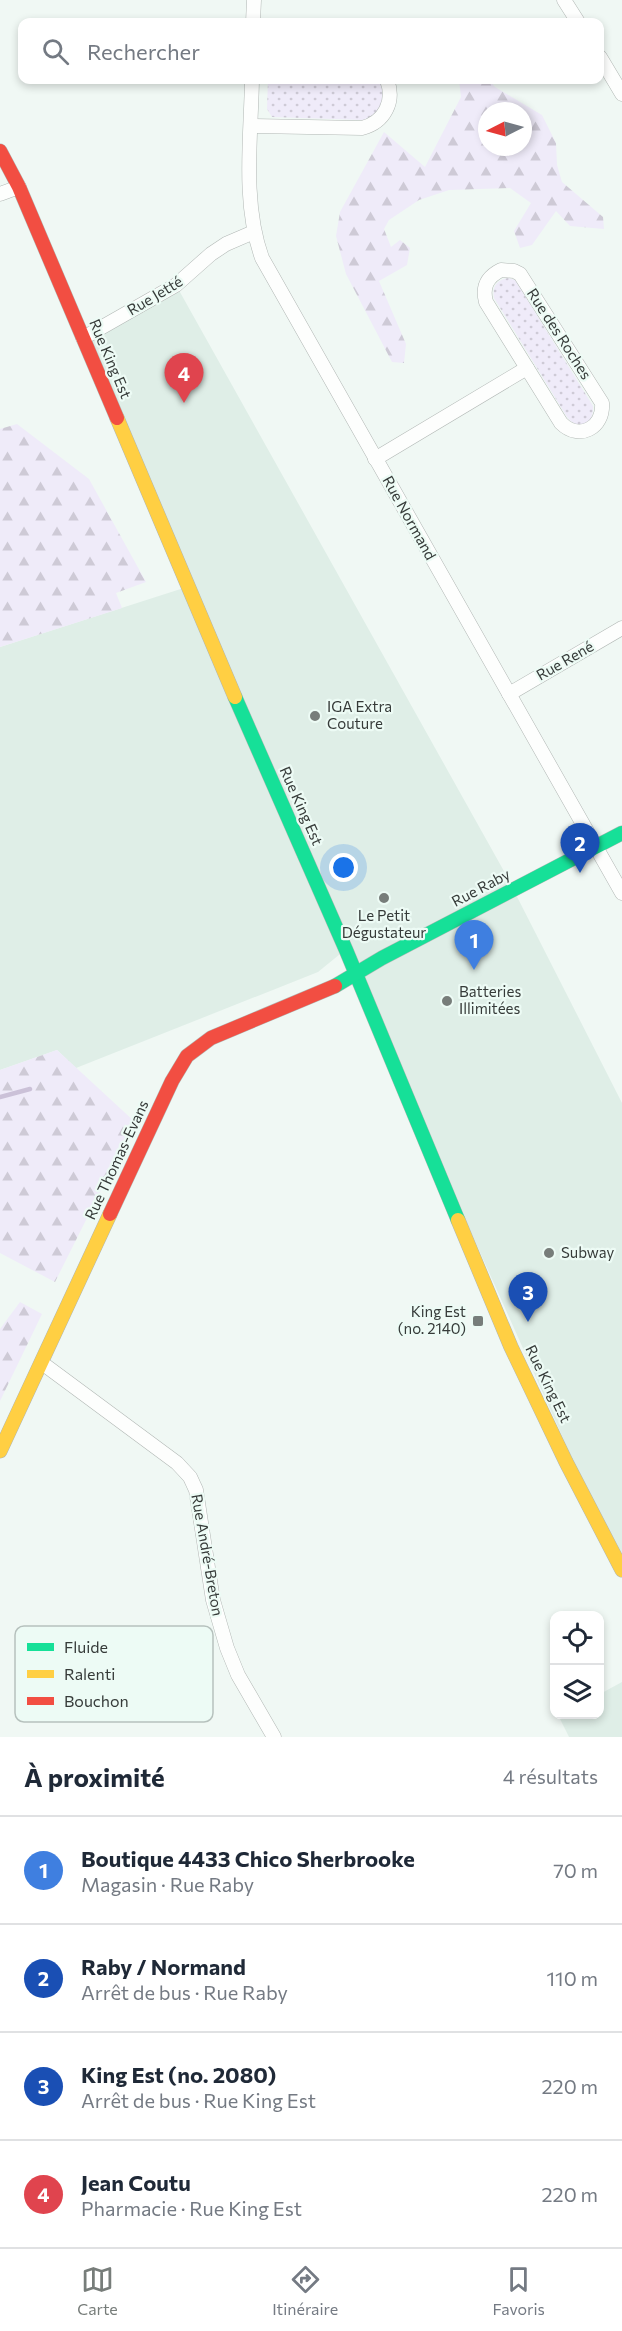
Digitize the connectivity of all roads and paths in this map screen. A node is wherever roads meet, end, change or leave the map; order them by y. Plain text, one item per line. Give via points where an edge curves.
1 (254, 0) edge
2 (564, 0) edge
3 (253, 18) edge
4 (575, 18) edge
5 (604, 64) edge
6 (252, 84) edge
7 (388, 84) edge
8 (622, 94) edge
9 (252, 126) junction
10 (0, 151) edge
11 (19, 187) junction
12 (0, 195) edge
13 (254, 232) junction
14 (83, 338) junction
15 (527, 368) junction
16 (375, 459) junction
17 (622, 628) edge
18 (508, 694) junction
19 (622, 833) edge
20 (596, 846) junction
21 (622, 893) edge
22 (356, 975) junction
23 (42, 1362) junction
24 (0, 1451) edge
25 (622, 1570) edge
26 (274, 1737) edge

1 - 3 street
2 - 4 street
5 - 8 street
6 - 9 street, Rue Normand
7 - 9 street via 389,104 382,117 370,126
9 - 13 street, Rue Normand via 250,203
10 - 11 main road, Rue King Est
11 - 12 street
11 - 14 main road, Rue King Est
13 - 14 street, Rue Jetté via 226,244 176,285
13 - 16 street, Rue Normand via 271,276
14 - 22 main road, Rue King Est
15 - 15 street, Rue des Roches via 566,428 578,432 597,424 602,403 520,274 501,270 490,278 484,296
15 - 16 street
16 - 18 street, Rue Normand
17 - 18 street, Rue René
18 - 20 street, Rue Normand
19 - 20 main road, Rue Raby
20 - 21 street, Rue Normand
20 - 22 main road, Rue Raby
22 - 23 main road, Rue Thomas-Evans via 328,991 211,1038 187,1056
22 - 25 main road, Rue King Est via 512,1347
23 - 24 main road, Rue Thomas-Evans
23 - 26 street, Rue André-Breton via 177,1463 190,1477 198,1499 213,1600 227,1648

